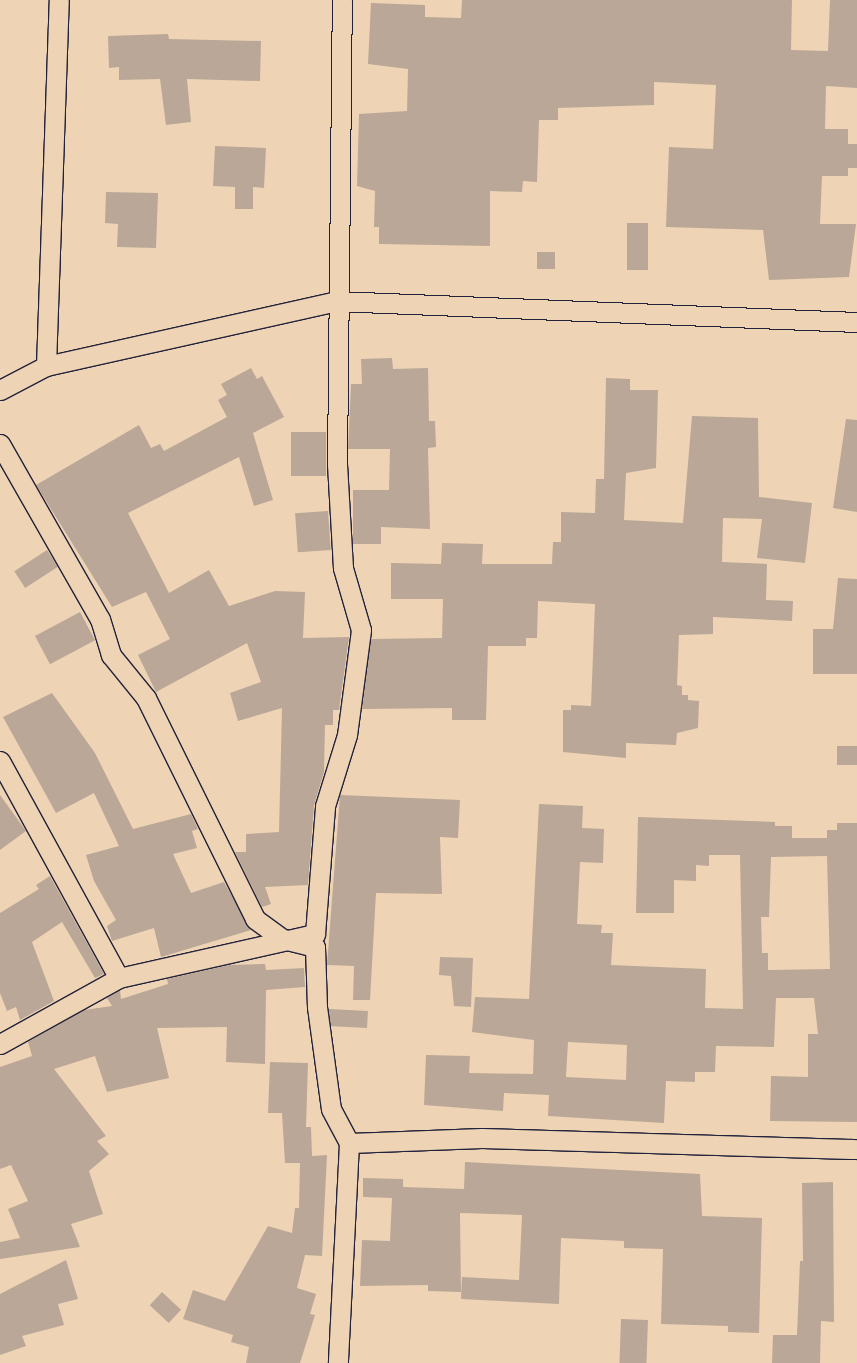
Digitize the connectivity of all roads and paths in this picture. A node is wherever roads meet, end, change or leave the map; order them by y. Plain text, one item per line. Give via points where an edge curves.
1 (60, 0) edge
2 (342, 0) edge
3 (336, 301) junction
4 (857, 322) edge
5 (46, 366) junction
6 (0, 390) edge
7 (0, 444) edge
8 (0, 761) edge
9 (283, 939) junction
10 (119, 978) junction
11 (3, 1036) edge
12 (348, 1143) junction
13 (857, 1149) edge
14 (338, 1363) edge

1 - 5 street
2 - 3 street
3 - 4 street
3 - 5 street
3 - 9 street via 343,568 361,630 347,735 325,806 315,934
5 - 6 street
7 - 9 street via 100,620 111,655 146,698 255,918
8 - 10 street
9 - 10 street
9 - 12 street via 315,947 317,1007 331,1109
10 - 11 street
12 - 13 street via 482,1138
12 - 14 street

